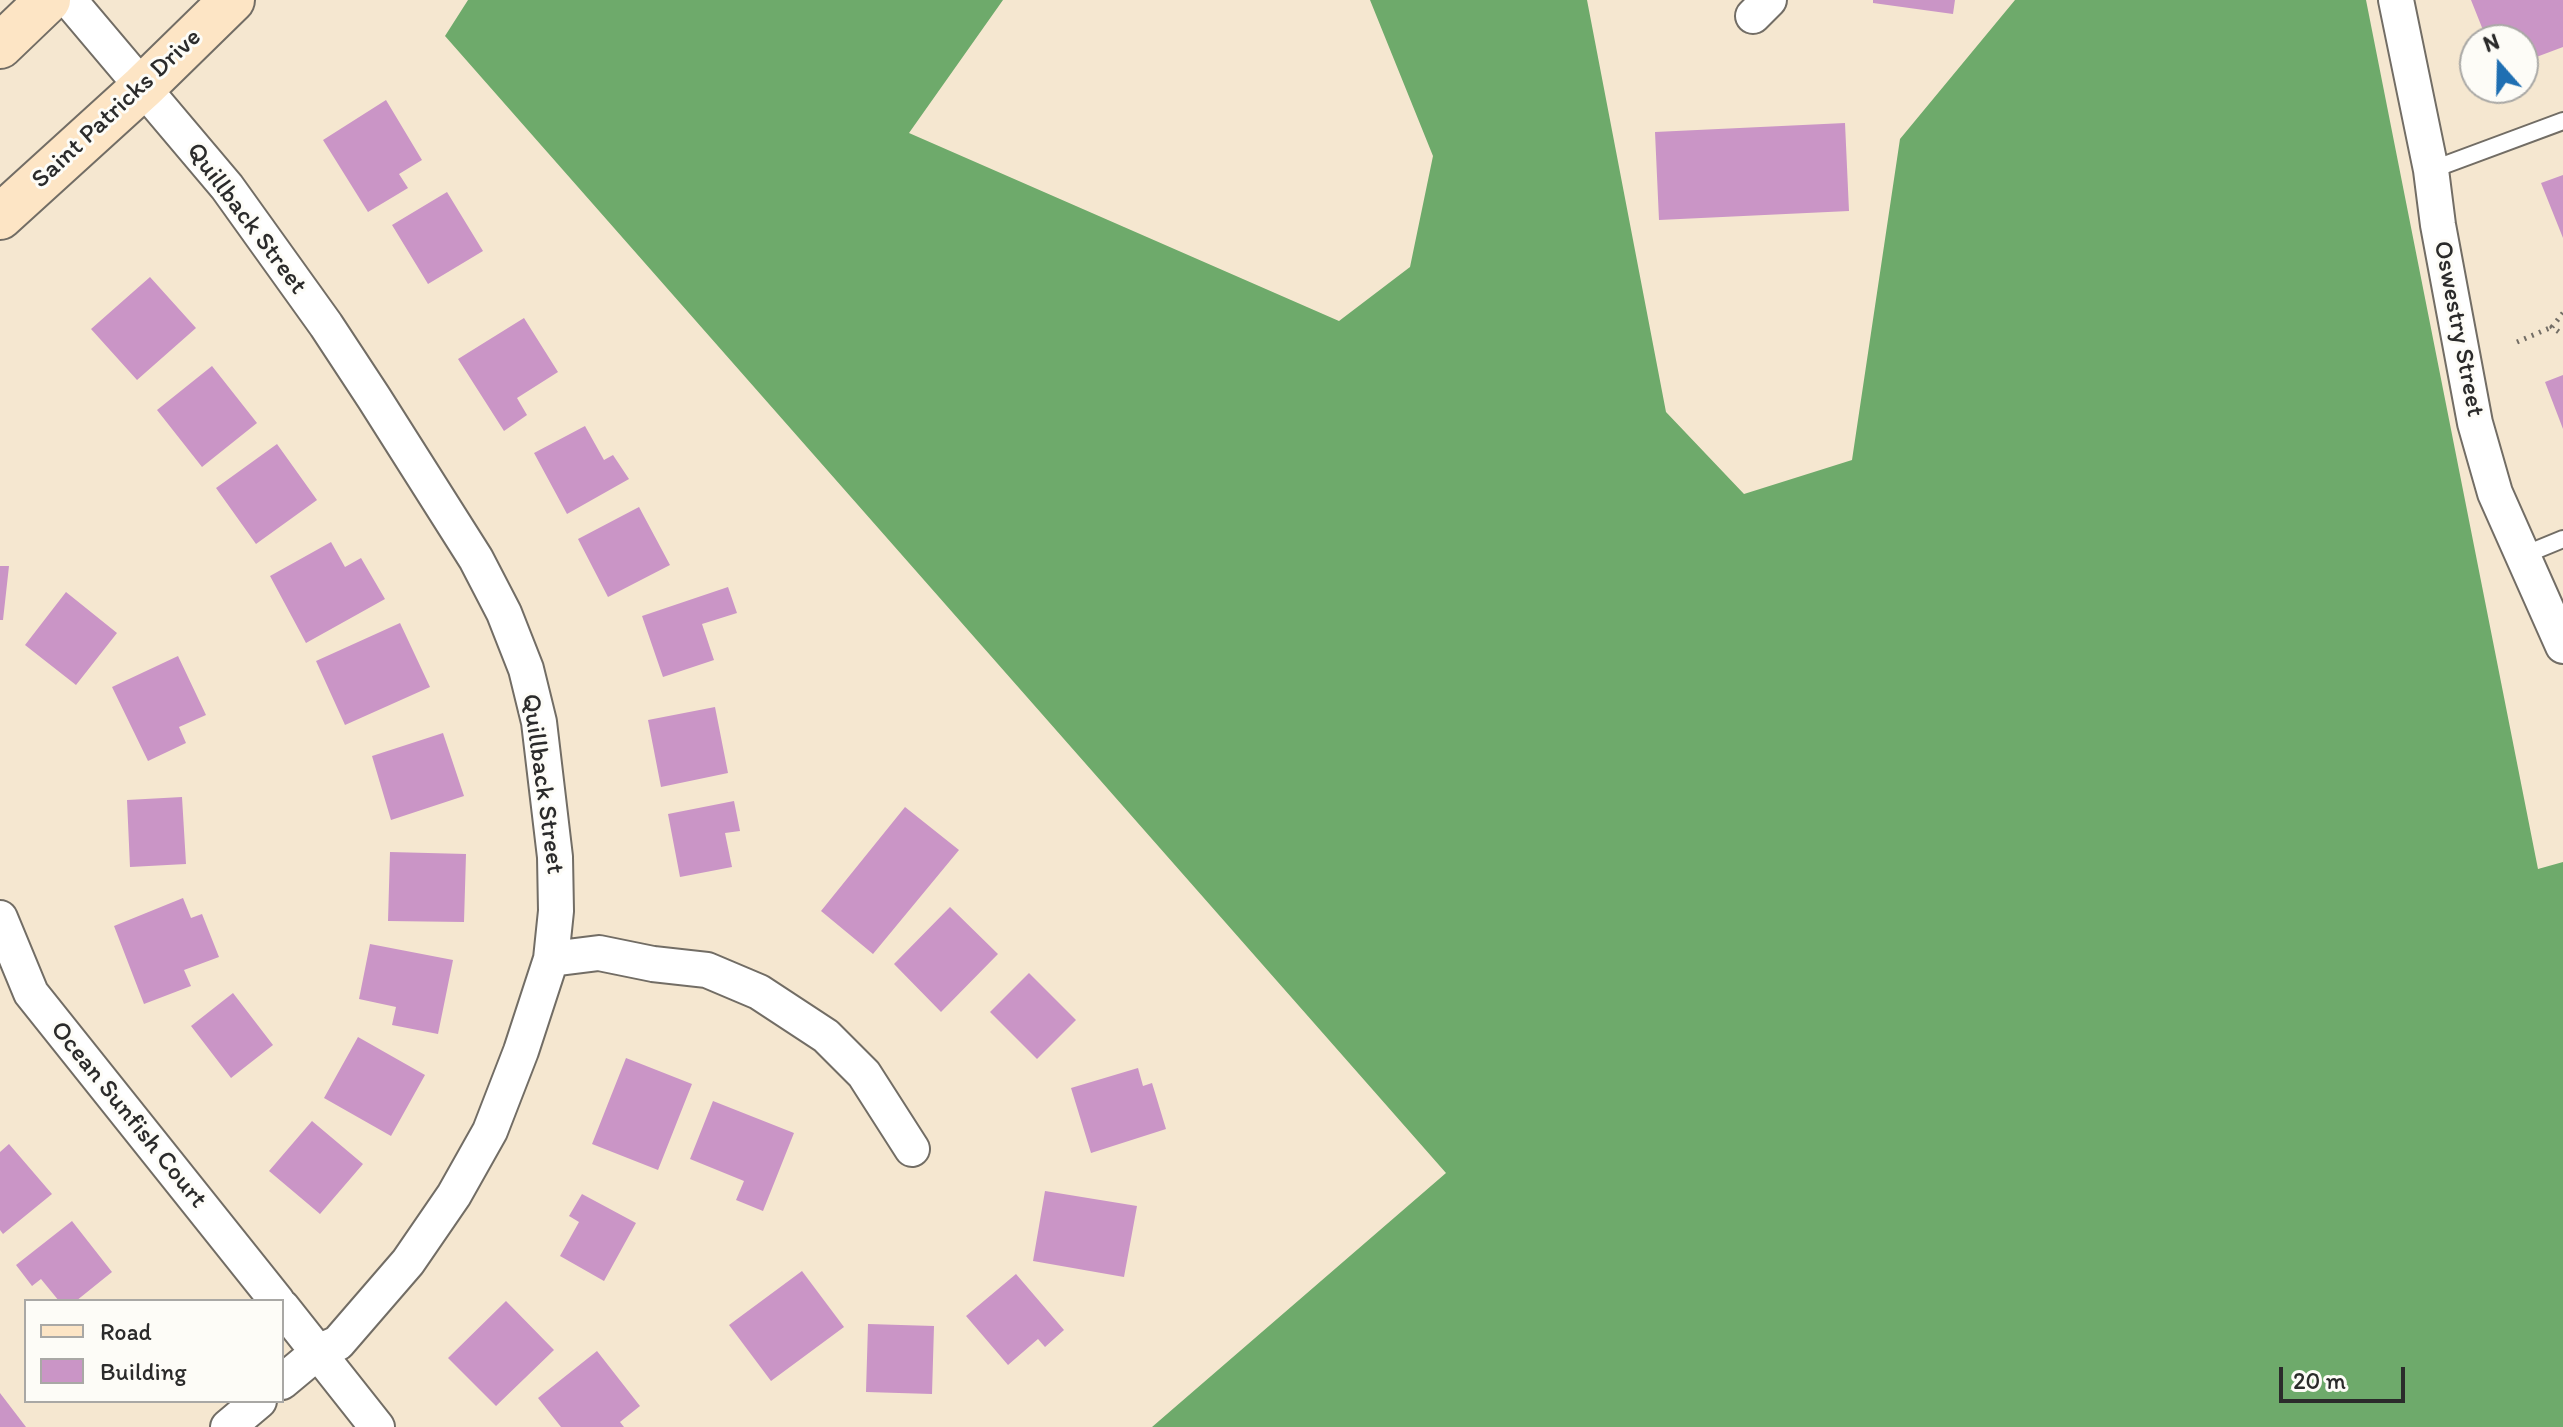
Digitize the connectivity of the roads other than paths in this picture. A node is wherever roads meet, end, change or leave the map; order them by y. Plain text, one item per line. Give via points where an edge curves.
1 (48, 0) edge
2 (69, 0) edge
3 (232, 0) edge
4 (2396, 0) edge
5 (0, 46) edge
6 (143, 87) junction
7 (2563, 121) edge
8 (2431, 170) junction
9 (0, 217) edge
10 (2563, 539) edge
11 (2524, 555) junction
12 (2563, 646) edge
13 (0, 918) edge
14 (551, 959) junction
15 (912, 1149) dead end
16 (275, 1299) edge
17 (284, 1310) edge
18 (318, 1352) junction
19 (284, 1380) edge
20 (257, 1403) edge
21 (228, 1427) edge
22 (377, 1427) edge

1 - 5 main road
2 - 6 street, Quillback Street
3 - 6 main road, Saint Patricks Drive
4 - 8 street, Oswestry Street
6 - 9 main road, Saint Patricks Drive
6 - 14 street, Quillback Street via 227,187 326,325 476,559 504,613 526,669 548,787 556,911
7 - 8 lane
8 - 11 street, Oswestry Street via 2475,423 2495,493
10 - 11 lane
11 - 12 street, Oswestry Street
13 - 16 street, Ocean Sunfish Court via 31,993
14 - 15 street via 599,953 707,970 759,992 826,1036 864,1074
14 - 18 street, Quillback Street via 490,1131 454,1195 398,1274 338,1343
17 - 18 street
18 - 19 street, Quillback Street
18 - 22 street
20 - 21 street

